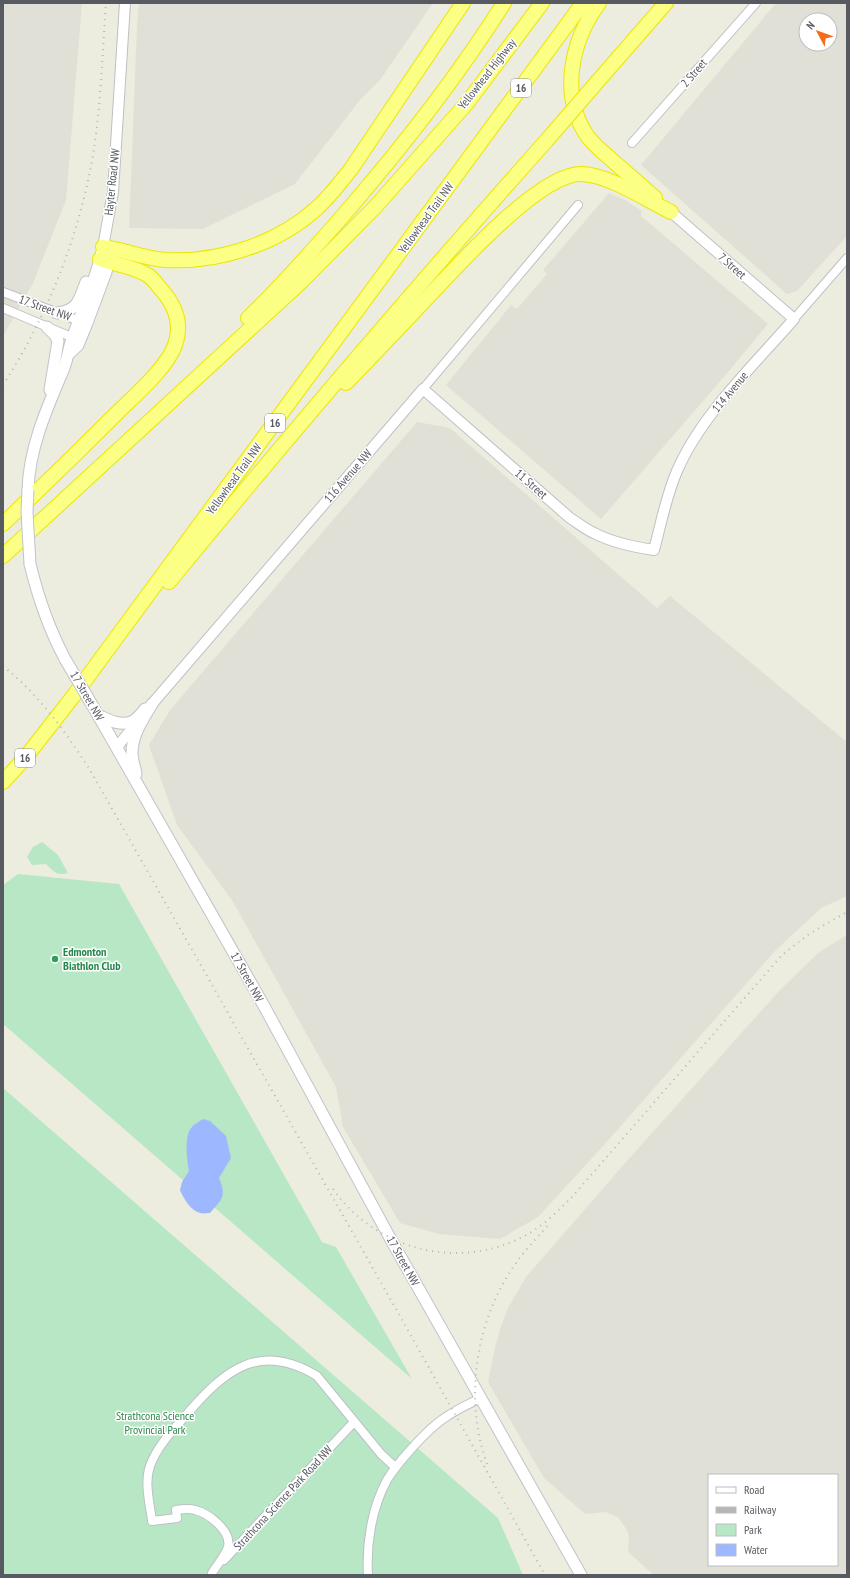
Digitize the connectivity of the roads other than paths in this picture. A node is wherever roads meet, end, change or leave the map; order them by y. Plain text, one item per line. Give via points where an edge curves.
1 (125, 3) edge
2 (463, 3) edge
3 (504, 3) edge
4 (542, 3) edge
5 (584, 3) edge
6 (599, 3) edge
7 (657, 3) edge
8 (666, 3) edge
9 (756, 3) edge
10 (628, 46) junction
11 (632, 143) dead end
12 (578, 205) dead end
13 (671, 212) junction
14 (104, 256) junction
15 (847, 258) edge
16 (3, 292) edge
17 (3, 308) edge
18 (57, 312) junction
19 (794, 320) junction
20 (83, 322) junction
21 (47, 327) junction
22 (76, 339) junction
23 (423, 389) junction
24 (48, 407) junction
25 (135, 434) junction
26 (285, 441) junction
27 (3, 524) edge
28 (654, 550) joint
29 (3, 556) edge
30 (90, 673) junction
31 (152, 704) junction
32 (98, 715) junction
33 (117, 747) junction
34 (3, 782) edge
35 (138, 784) junction
36 (481, 1398) junction
37 (354, 1422) junction
38 (395, 1467) junction
39 (564, 1544) junction
40 (211, 1574) edge
41 (368, 1575) edge
42 (581, 1575) edge
43 (586, 1575) edge

1 - 14 street, Hayter Road NW via 112,200 113,224
2 - 14 highway via 351,169 316,209 293,226 274,238 252,246 202,259 164,260
3 - 25 highway via 446,88 368,186 263,304 191,373
4 - 25 highway, Yellowhead Highway via 467,103 376,206 321,264
5 - 30 highway, Yellowhead Trail NW / 16
6 - 13 highway via 580,37 573,60 571,84 577,115 582,127 598,148
7 - 10 highway
8 - 10 highway
9 - 11 street, 2 Street
10 - 26 highway, bridge
12 - 23 street, 116 Avenue NW
13 - 19 street, 7 Street
13 - 26 highway via 609,180 593,176 570,175 547,187 497,226 320,411
14 - 18 main road via 87,279 72,310
14 - 20 main road, 17 Street NW
14 - 27 highway via 150,276 169,298 179,330 171,355 141,390
15 - 19 street, 114 Avenue
16 - 18 street, 17 Street NW
17 - 21 street, 17 Street NW
18 - 20 street, 17 Street NW
19 - 28 street, 114 Avenue via 721,403 688,449 676,472
20 - 22 main road, 17 Street NW
21 - 22 street, 17 Street NW
21 - 24 main road via 58,341
22 - 24 main road, 17 Street NW via 78,345 69,354
23 - 28 street, 11 Street via 570,518 604,538
23 - 31 street, 116 Avenue NW
24 - 32 main road, 17 Street NW, bridge via 39,432 28,490 30,564 54,638
25 - 29 highway
26 - 30 highway
30 - 34 highway, Yellowhead Trail NW / 16 via 42,737
31 - 32 main road via 133,721 109,721
31 - 33 street, 116 Avenue NW
31 - 35 main road via 136,732 133,744 132,754
32 - 33 main road, 17 Street NW
33 - 35 main road, 17 Street NW
35 - 36 main road, 17 Street NW
36 - 38 street via 446,1416 433,1426
36 - 39 main road, 17 Street NW
37 - 38 street, Strathcona Science Park Road NW
37 - 40 street, Strathcona Science Park Road NW
37 - 40 street, Strathcona Science Park Road NW via 317,1376 291,1363 260,1361 248,1364 218,1382 198,1401 163,1443 150,1466 148,1485 152,1521 177,1518 176,1510 194,1509 214,1520 223,1529 228,1546
38 - 41 street via 380,1496 373,1521 367,1564
39 - 42 main road, 17 Street NW
39 - 43 main road

